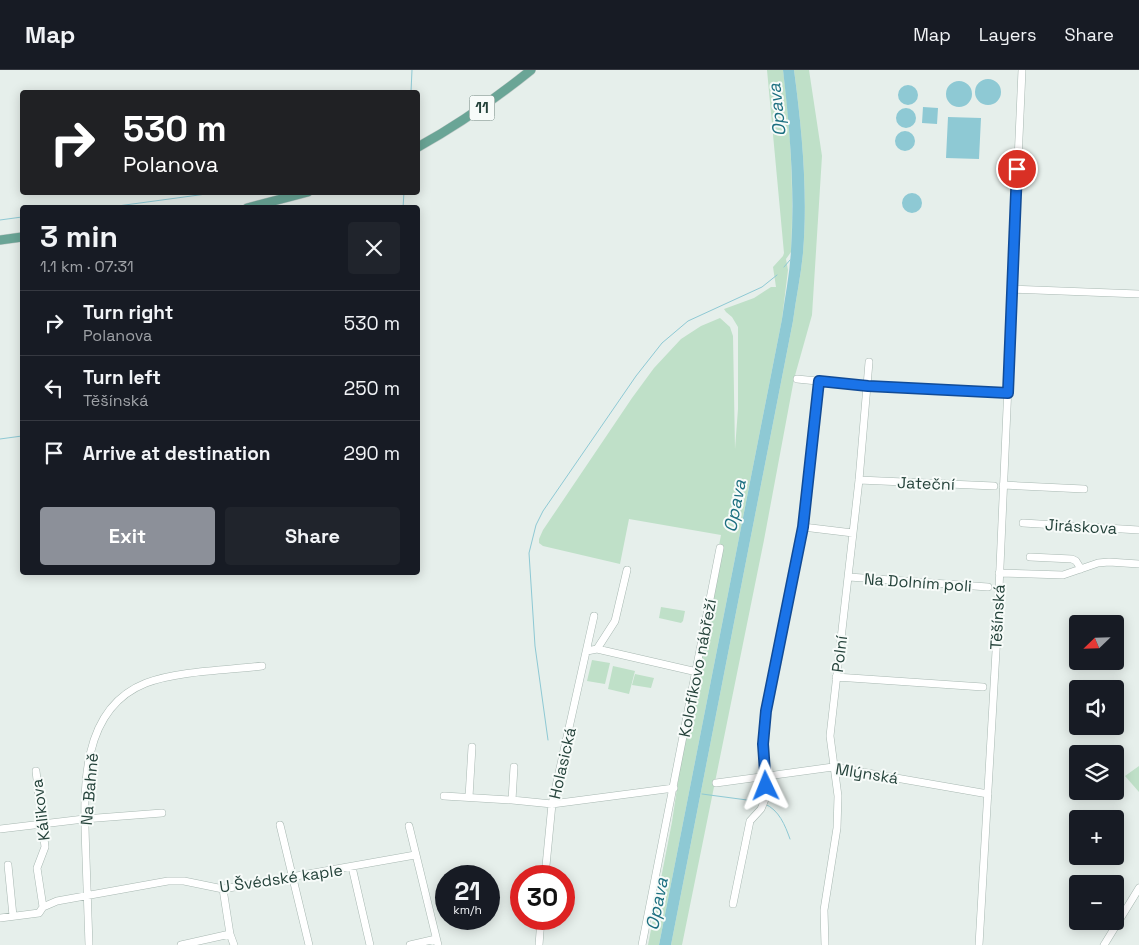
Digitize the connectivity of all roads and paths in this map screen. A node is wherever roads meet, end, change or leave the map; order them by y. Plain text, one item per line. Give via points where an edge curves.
1 (531, 70) edge
2 (1022, 70) edge
3 (420, 146) edge
4 (297, 195) edge
5 (258, 205) edge
6 (20, 237) edge
7 (0, 240) edge
8 (1012, 289) junction
9 (1139, 294) edge
10 (869, 362) dead end
11 (797, 379) dead end
12 (819, 381) junction
13 (868, 386) junction
14 (1008, 393) junction
15 (859, 480) junction
16 (1003, 485) junction
17 (994, 486) dead end
18 (1084, 489) dead end
19 (1023, 523) dead end
20 (803, 527) junction
21 (1139, 530) edge
22 (853, 533) junction
23 (720, 548) dead end
24 (1030, 556) dead end
25 (1139, 564) edge
26 (1081, 569) junction
27 (627, 570) dead end
28 (1000, 573) junction
29 (848, 577) junction
30 (988, 587) dead end
31 (594, 616) dead end
32 (597, 649) junction
33 (588, 651) junction
34 (262, 666) dead end
35 (697, 672) junction
36 (836, 677) junction
37 (983, 687) dead end
38 (472, 747) dead end
39 (514, 767) dead end
40 (833, 767) junction
41 (36, 771) dead end
42 (766, 776) junction
43 (716, 784) dead end
44 (674, 788) junction
45 (988, 794) junction
46 (444, 796) dead end
47 (470, 796) junction
48 (512, 800) junction
49 (552, 804) junction
50 (162, 813) dead end
51 (84, 819) junction
52 (43, 824) junction
53 (280, 825) dead end
54 (409, 826) dead end
55 (0, 829) edge
56 (415, 855) junction
57 (8, 865) dead end
58 (546, 865) edge
59 (352, 867) junction
60 (292, 877) junction
61 (1139, 888) edge
62 (223, 889) junction
63 (87, 895) junction
64 (733, 904) dead end
65 (43, 907) junction
66 (13, 916) junction
67 (0, 918) edge
68 (541, 930) edge
69 (230, 934) junction
70 (437, 942) edge
71 (89, 945) edge
72 (181, 945) edge
73 (234, 945) edge
74 (309, 945) edge
75 (370, 945) edge
76 (410, 945) edge
77 (539, 945) edge
78 (642, 945) edge
79 (825, 945) edge
80 (979, 945) edge
81 (1104, 945) edge

1 - 3 main road, 11 via 486,106
2 - 8 street, Těšínská
4 - 5 main road
6 - 7 main road
8 - 9 street
8 - 14 street, Těšínská
10 - 13 street, Polní
11 - 12 street
12 - 13 street
12 - 20 street
13 - 14 street
13 - 15 street, Polní
14 - 16 street, Těšínská
15 - 17 street, Jateční
15 - 22 street, Polní
16 - 18 street
16 - 28 street, Těšínská
19 - 21 street, Jiráskova
20 - 22 street
20 - 42 street via 766,711 763,744
22 - 29 street, Polní
23 - 35 street, Kolofíkovo nábřeží
24 - 26 street, Jiráskova via 1072,559
25 - 26 street via 1109,562
26 - 28 street via 1059,575
27 - 32 street via 615,621
28 - 45 street, Těšínská
29 - 30 street, Na Dolním poli
29 - 36 street, Polní
31 - 33 street, Holasická
32 - 33 street
32 - 35 street
33 - 49 street, Holasická
34 - 51 street, Na Bahně via 164,678 144,684 122,697 104,717 91,747
35 - 44 street, Kolofíkovo nábřeží
36 - 37 street
36 - 40 street, Polní via 830,736
38 - 47 street
39 - 48 street
40 - 42 street, Mlýnská
40 - 45 street, Mlýnská
40 - 79 street, Polní via 838,796 838,828 824,910
41 - 52 street, Kálikova
42 - 43 street, Mlýnská
42 - 64 street via 766,797 750,821
44 - 49 street
44 - 78 street, Kolofíkovo nábřeží
45 - 80 street, Těšínská
46 - 47 street
47 - 48 street
48 - 49 street
49 - 58 street, Holasická
50 - 51 street
51 - 52 street
51 - 63 street, Na Bahně
52 - 55 street
52 - 65 street, Kálikova via 45,847 37,868
53 - 60 street
54 - 56 street
56 - 59 street, U Švédské kaple
56 - 70 street
57 - 66 street
59 - 60 street, U Švédské kaple
59 - 75 street
60 - 62 street, U Švédské kaple
60 - 74 street
61 - 81 street
62 - 63 street, U Švédské kaple via 168,881
62 - 69 street
63 - 65 street, U Švédské kaple
63 - 71 street, Na Bahně
65 - 66 street, U Švédské kaple via 39,913
66 - 67 street, U Švédské kaple
68 - 77 street
69 - 72 street
69 - 73 street
70 - 76 street

